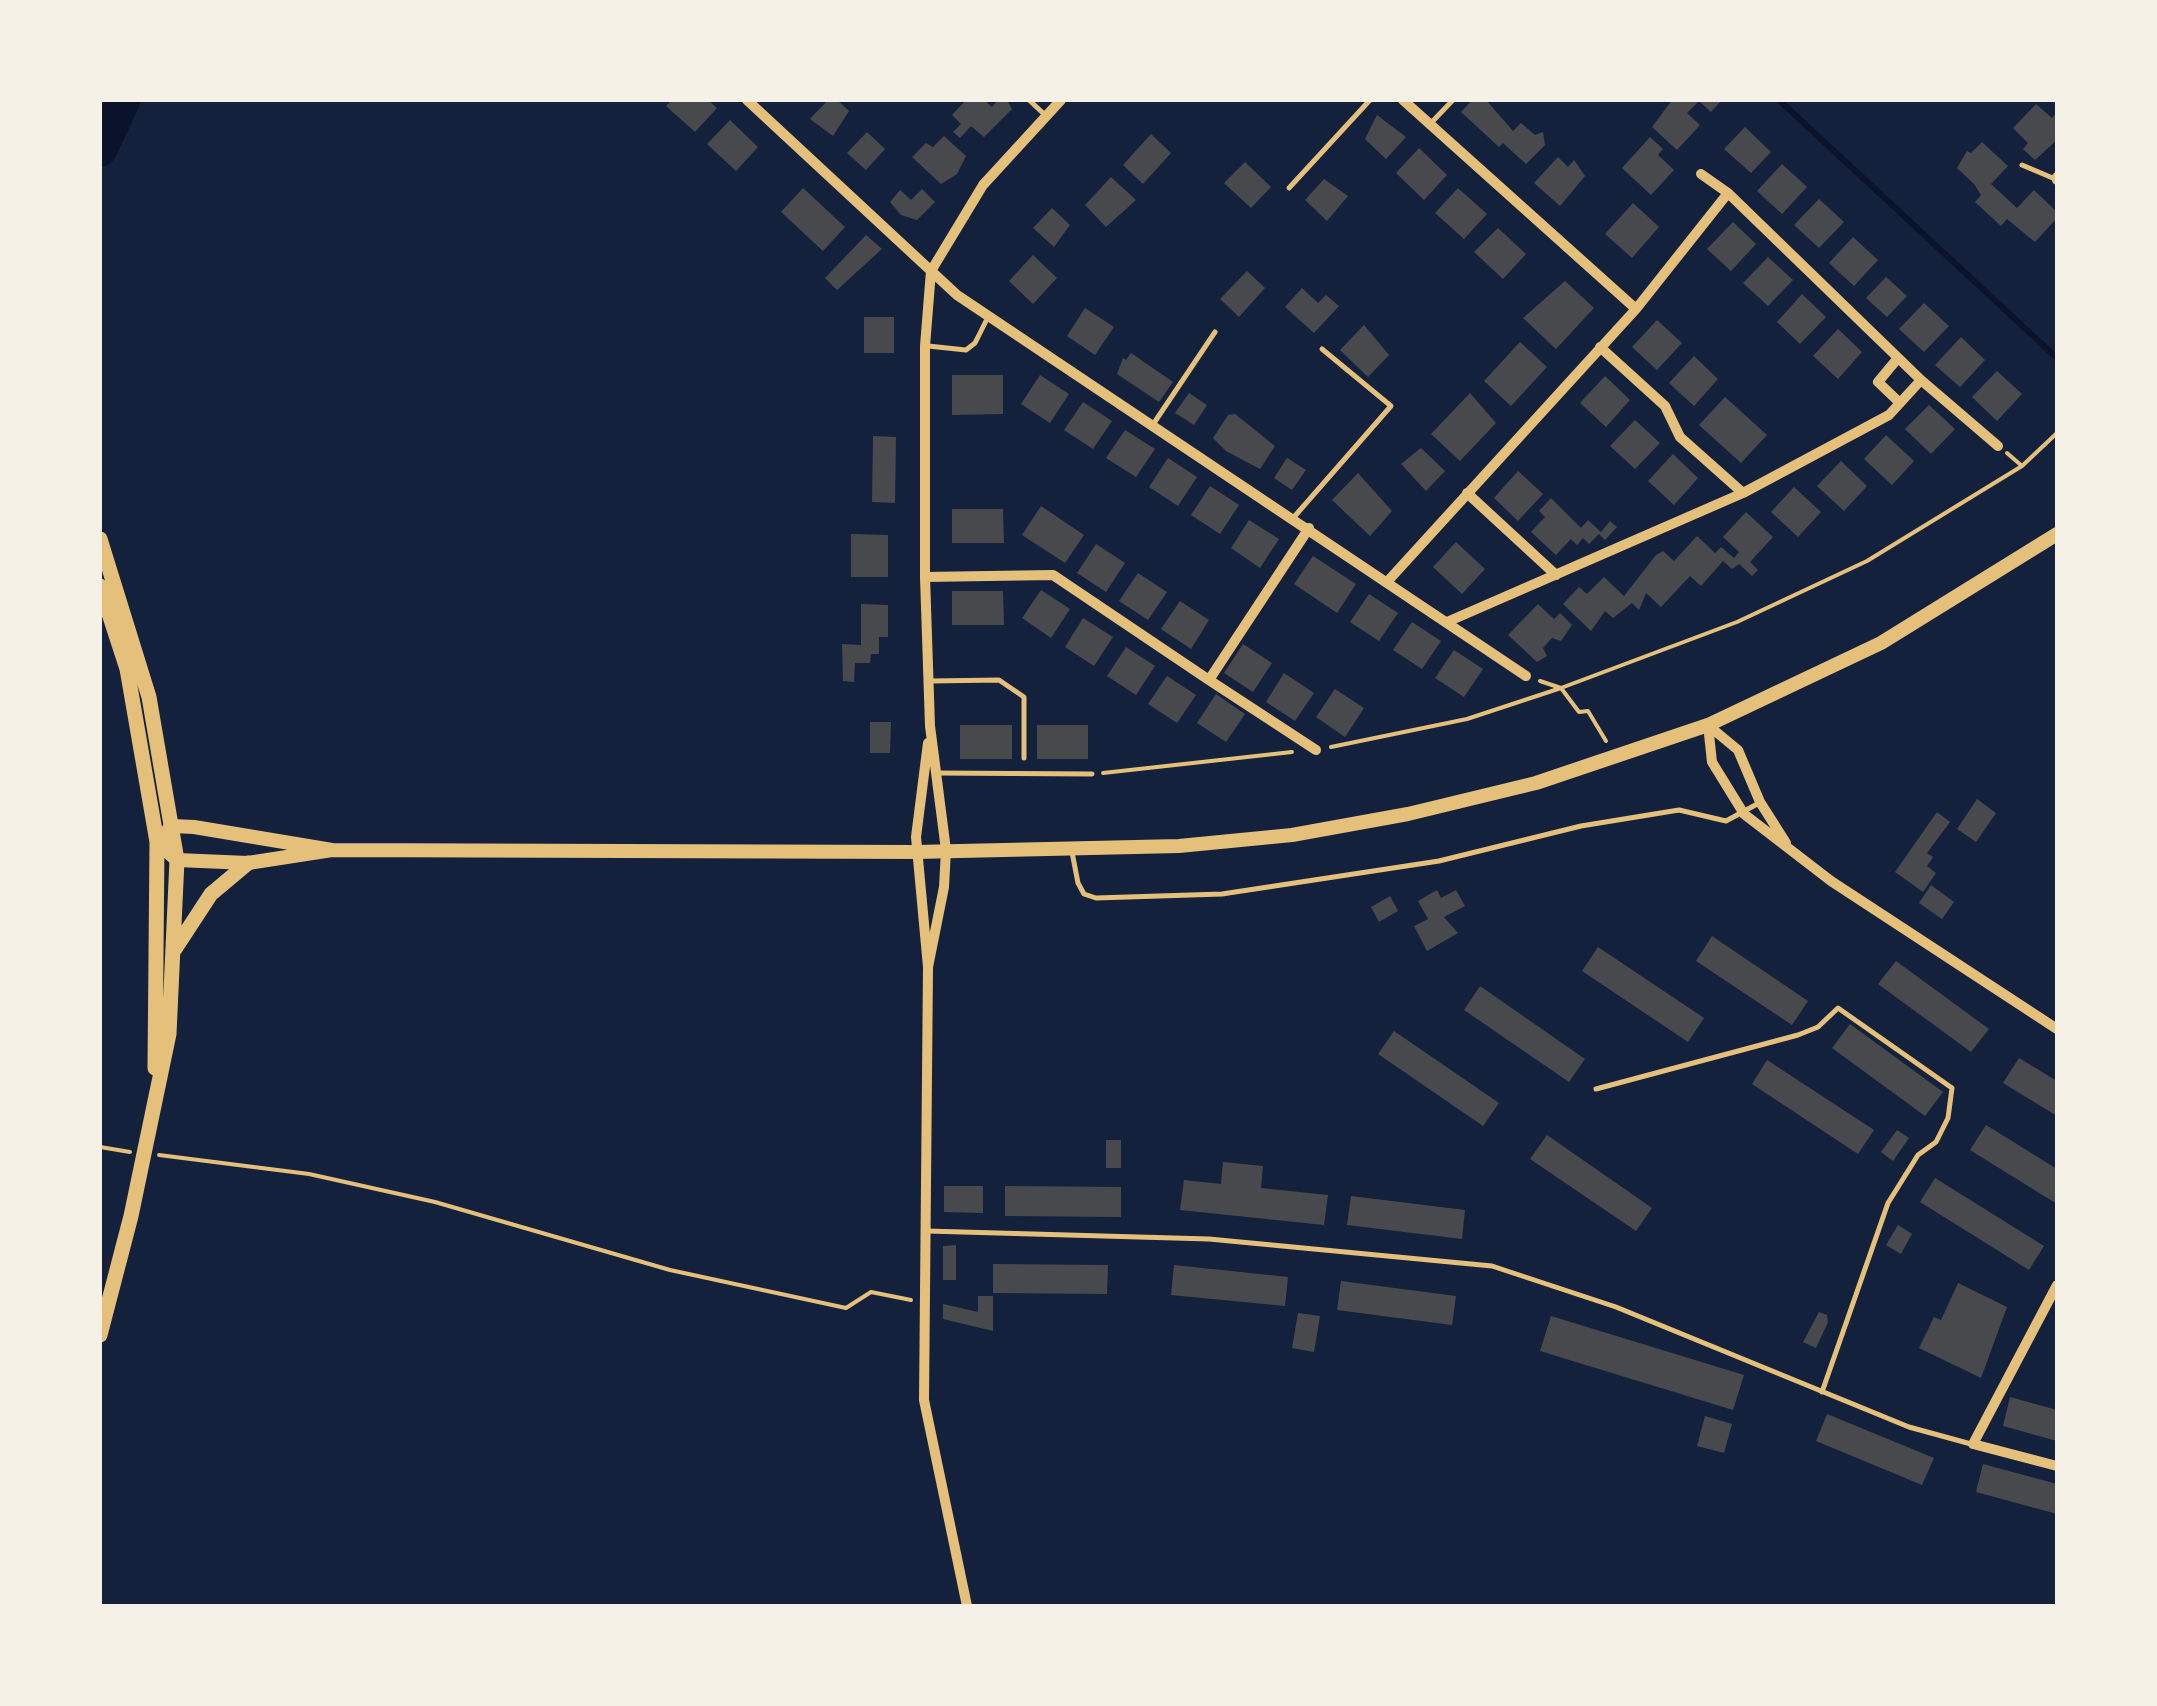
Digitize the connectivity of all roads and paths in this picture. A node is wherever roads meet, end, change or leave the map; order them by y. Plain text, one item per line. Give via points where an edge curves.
1 (748, 100) edge
2 (1029, 100) edge
3 (1062, 100) edge
4 (1370, 100) edge
5 (1404, 100) edge
6 (1452, 100) edge
7 (1046, 116) junction
8 (1430, 124) junction
9 (2022, 164) dead end
10 (1701, 174) dead end
11 (2056, 179) edge
12 (1289, 188) dead end
13 (1728, 194) junction
14 (931, 271) junction
15 (1636, 310) junction
16 (988, 316) junction
17 (1216, 332) dead end
18 (925, 346) junction
19 (1600, 347) junction
20 (1322, 349) dead end
21 (1898, 358) junction
22 (1922, 380) junction
23 (1900, 403) junction
24 (1154, 423) junction
25 (2057, 434) edge
26 (1998, 446) dead end
27 (1467, 493) junction
28 (1744, 493) junction
29 (1294, 518) junction
30 (1310, 528) junction
31 (2057, 534) edge
32 (100, 539) edge
33 (1556, 575) junction
34 (924, 578) junction
35 (1387, 582) junction
36 (100, 586) edge
37 (1447, 622) junction
38 (1526, 676) joint
39 (1209, 680) junction
40 (928, 681) junction
41 (1562, 688) junction
42 (1708, 725) junction
43 (930, 726) junction
44 (1316, 750) junction
45 (1024, 758) dead end
46 (1615, 760) junction
47 (936, 773) junction
48 (1092, 774) joint
49 (1760, 802) junction
50 (1744, 814) junction
51 (172, 826) junction
52 (157, 842) junction
53 (1788, 848) junction
54 (1072, 849) junction
55 (332, 850) junction
56 (946, 850) junction
57 (916, 852) junction
58 (177, 860) junction
59 (248, 862) junction
60 (175, 949) junction
61 (928, 967) junction
62 (2057, 1029) edge
63 (1596, 1090) dead end
64 (154, 1092) junction
65 (100, 1147) edge
66 (138, 1153) dead end
67 (156, 1155) dead end
68 (924, 1231) junction
69 (2057, 1285) edge
70 (924, 1302) junction
71 (100, 1336) edge
72 (1822, 1392) junction
73 (1973, 1444) junction
74 (2057, 1466) edge
75 (966, 1606) edge

1 - 14 street
2 - 7 lane
3 - 7 street
4 - 12 lane
5 - 8 street
6 - 8 lane
7 - 14 street via 983,185
8 - 15 street
9 - 11 lane
10 - 13 street
13 - 15 street
13 - 21 street
14 - 16 street
14 - 18 street
15 - 19 street
16 - 18 lane via 966,350
16 - 24 street
17 - 24 lane
18 - 34 street
19 - 27 street
19 - 28 street via 1665,406 1680,436
20 - 29 lane via 1391,406
21 - 22 street
21 - 23 street via 1878,382
22 - 23 street
22 - 26 street
23 - 28 street
24 - 29 street
25 - 41 path via 2022,466 1867,562 1737,622
27 - 33 street
27 - 35 street
28 - 33 street
29 - 30 street
30 - 35 street
30 - 39 street
31 - 42 main road via 1881,643
32 - 51 main road via 150,697
33 - 37 street
34 - 39 street via 1054,575
34 - 40 street
35 - 37 street
36 - 52 main road via 126,669
37 - 38 street
38 - 41 path
39 - 44 street
40 - 43 street
40 - 45 lane via 998,680 1024,697
41 - 44 path via 1467,719
41 - 46 path via 1579,712 1588,711
42 - 46 main road
42 - 49 street via 1738,750
42 - 50 street via 1712,762
43 - 47 street
43 - 57 street
44 - 48 path
46 - 54 main road via 1408,814 1292,835
47 - 48 lane
47 - 56 street
49 - 50 lane
49 - 53 street
50 - 53 street
50 - 54 lane via 1726,822 1679,810 1581,826 1438,862 1184,896 1084,894
51 - 52 main road
51 - 55 main road
51 - 58 main road
52 - 58 main road
52 - 64 main road
53 - 62 street
54 - 56 main road
55 - 57 main road
55 - 59 main road
56 - 57 main road
56 - 61 street
57 - 61 street
58 - 59 main road
58 - 60 main road
59 - 60 main road via 211,894
60 - 64 main road via 170,1034
61 - 68 street
63 - 72 lane via 1798,1035 1818,1028 1838,1008 1952,1088 1936,1142 1918,1156 1888,1203
64 - 71 main road
65 - 66 path
67 - 70 path via 309,1174 400,1194 670,1270 846,1308 871,1292
68 - 70 street
68 - 72 lane via 1209,1239 1492,1266 1616,1306
69 - 73 street
70 - 75 street via 924,1400
72 - 73 lane via 1951,1442
73 - 74 street

